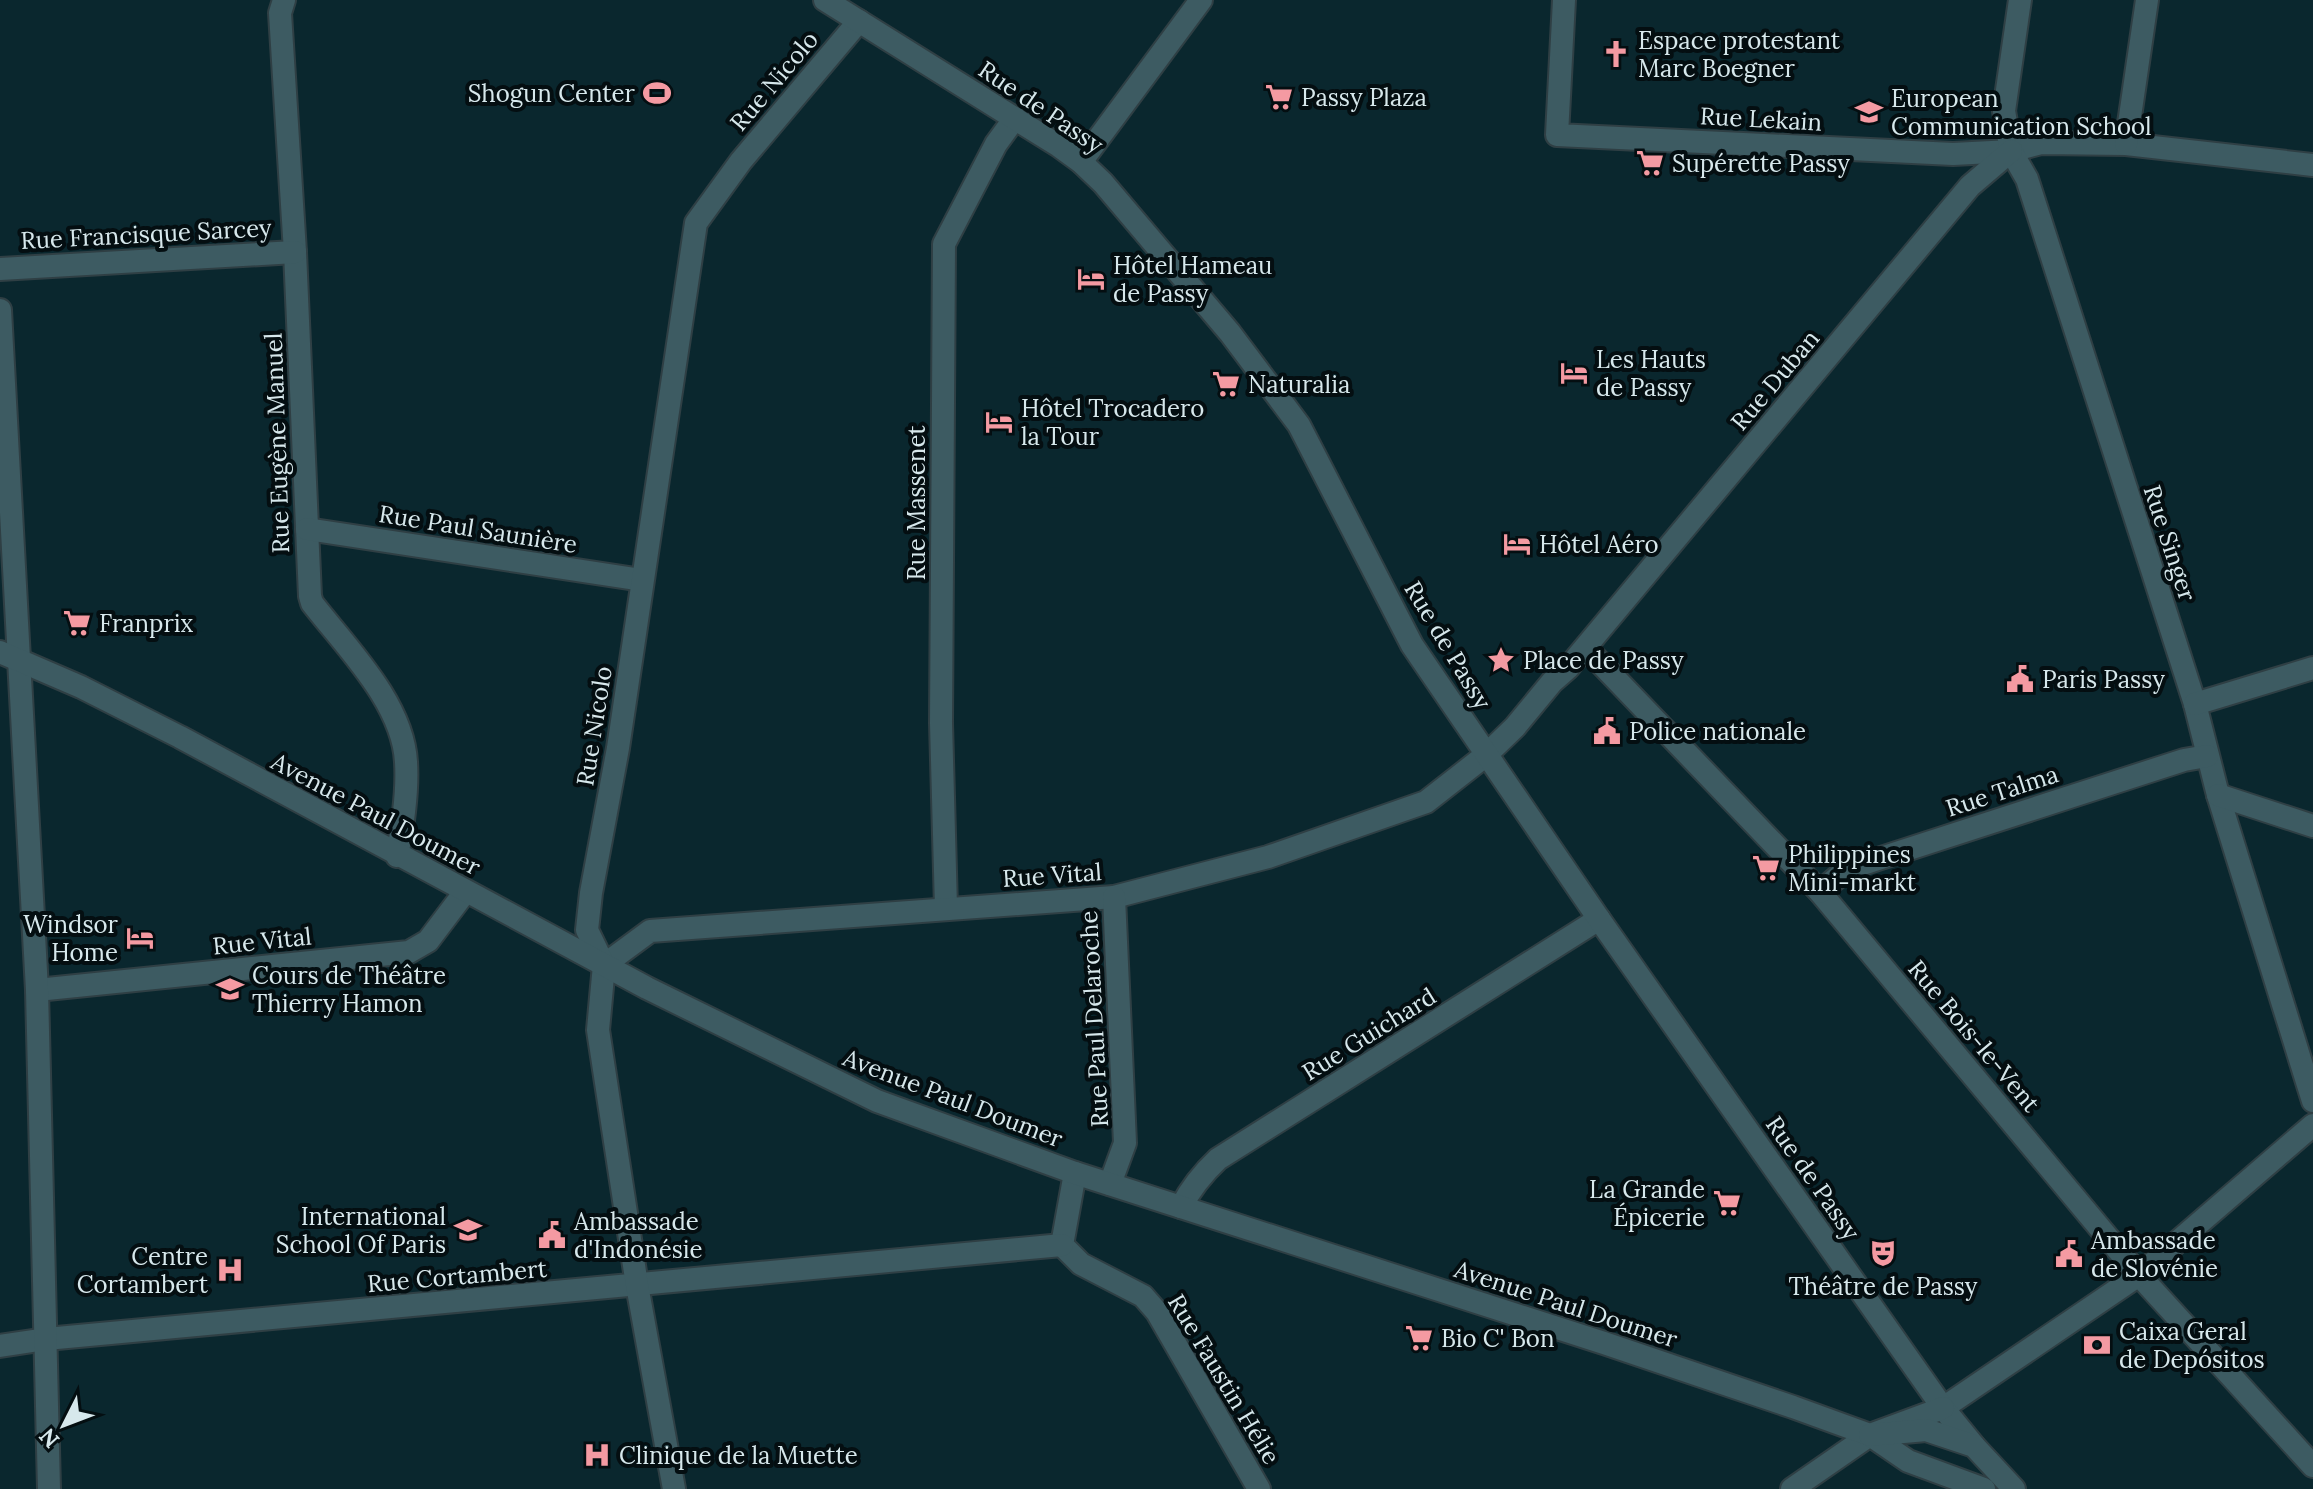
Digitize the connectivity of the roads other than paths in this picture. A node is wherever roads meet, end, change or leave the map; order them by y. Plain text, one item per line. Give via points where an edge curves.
1 (284, 0) edge
2 (825, 0) edge
3 (1201, 0) edge
4 (1564, 0) edge
5 (2020, 0) edge
6 (2147, 0) edge
7 (859, 21) junction
8 (1015, 118) junction
9 (2126, 144) junction
10 (2011, 151) junction
11 (1081, 162) junction
12 (2313, 165) edge
13 (295, 252) junction
14 (0, 269) edge
15 (0, 310) edge
16 (307, 529) junction
17 (642, 580) junction
18 (1586, 648) junction
19 (10, 656) edge
20 (2313, 668) edge
21 (2195, 704) junction
22 (1486, 755) junction
23 (2207, 756) junction
24 (2218, 795) junction
25 (2313, 826) edge
26 (397, 856) junction
27 (465, 892) junction
28 (1820, 892) junction
29 (1114, 897) junction
30 (946, 908) junction
31 (1599, 919) junction
32 (604, 965) junction
33 (37, 990) junction
34 (2313, 1101) edge
35 (2313, 1125) edge
36 (1075, 1173) junction
37 (1110, 1184) junction
38 (1181, 1207) junction
39 (1062, 1245) junction
40 (2139, 1275) junction
41 (637, 1285) junction
42 (46, 1339) junction
43 (0, 1346) edge
44 (1943, 1408) junction
45 (1870, 1435) junction
46 (1974, 1446) junction
47 (2313, 1466) edge
48 (49, 1489) edge
49 (674, 1489) edge
50 (1259, 1489) edge
51 (1792, 1489) edge
52 (1984, 1489) edge
53 (2014, 1489) edge

1 - 13 street, Rue Eugène Manuel via 280,13
2 - 7 street, Rue de Passy
3 - 11 street
4 - 10 street, Rue Lekain via 1557,135 1953,154
5 - 10 street, Rue Singer via 2004,111
6 - 9 street
7 - 8 street, Rue de Passy
7 - 17 street, Rue Nicolo via 696,223
8 - 11 street, Rue de Passy
8 - 30 street, Rue Massenet via 944,244 941,723
9 - 10 street, Rue Lekain via 2041,143
9 - 12 street, Rue Lekain
10 - 18 street, Rue Duban via 1970,186
10 - 21 street, Rue Singer via 2027,179
11 - 22 street, Rue de Passy via 1230,333 1299,425 1412,645
13 - 14 street, Rue Francisque Sarcey
13 - 16 street, Rue Eugène Manuel
15 - 19 street
16 - 17 street, Rue Paul Saunière
16 - 26 street, Rue Eugène Manuel via 312,603 381,691 397,725 406,760
17 - 32 street, Rue Nicolo via 587,930
18 - 22 street
18 - 28 street, Rue Bois-le-Vent
19 - 26 street, Avenue Paul Doumer via 180,737
19 - 33 street
20 - 21 street
21 - 23 street, Rue Singer
22 - 29 street, Rue Vital via 1426,802 1268,857
22 - 31 street, Rue de Passy
23 - 24 street, Rue Singer
23 - 28 street, Rue Talma via 1847,869
24 - 25 street
24 - 34 street, Rue Singer
26 - 27 street, Avenue Paul Doumer
27 - 32 street, Avenue Paul Doumer
27 - 33 street, Rue Vital via 428,941 409,952
28 - 40 street, Rue Bois-le-Vent
29 - 30 street, Rue Vital
29 - 37 street, Rue Paul Delaroche via 1125,1143
30 - 32 street, Rue Vital via 650,931
31 - 38 street, Rue Guichard via 1218,1159
31 - 44 street, Rue de Passy
32 - 36 street, Avenue Paul Doumer via 877,1101
32 - 41 street via 598,1030
33 - 42 street
35 - 40 street
36 - 37 street, Avenue Paul Doumer
36 - 39 street
37 - 38 street, Avenue Paul Doumer
38 - 45 street, Avenue Paul Doumer
39 - 41 street, Rue Cortambert
39 - 50 street, Rue Faustin Hélie via 1081,1264 1143,1296 1157,1312
40 - 44 street
40 - 47 street, Rue Bois-le-Vent
41 - 42 street, Rue Cortambert
41 - 49 street
42 - 43 street, Rue Cortambert
42 - 48 street
44 - 45 street
44 - 46 street, Rue de Passy
45 - 46 street via 1926,1430
45 - 51 street
45 - 52 street via 1908,1461
46 - 53 street, Rue de Passy

